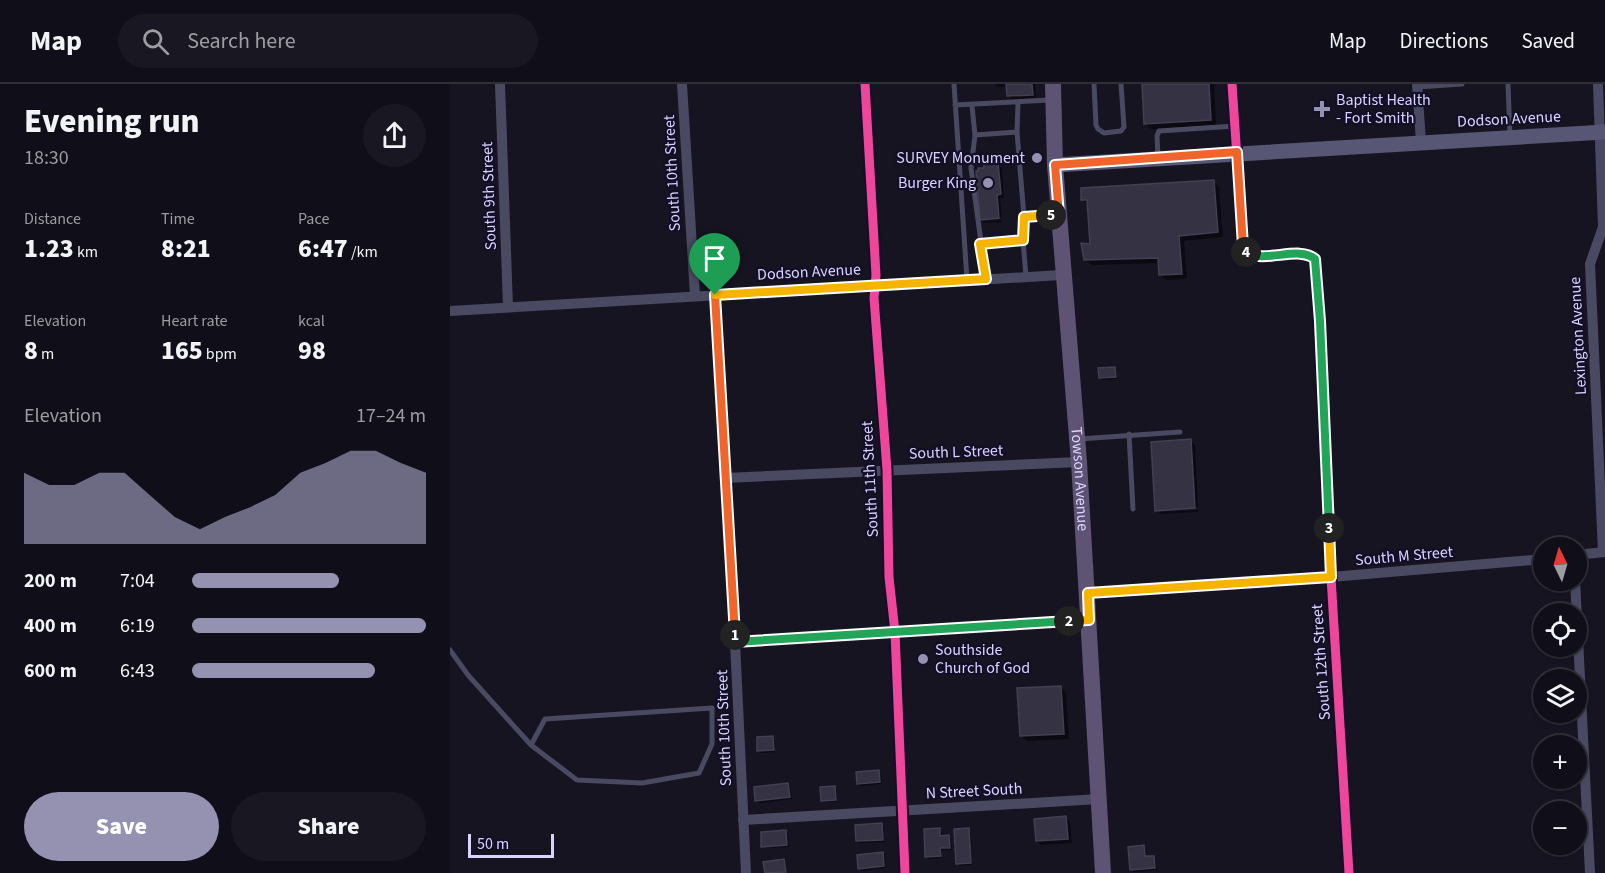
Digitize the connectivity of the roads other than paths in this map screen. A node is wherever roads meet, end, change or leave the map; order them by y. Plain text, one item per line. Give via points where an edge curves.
1 (500, 84) edge
2 (682, 84) edge
3 (865, 84) edge
4 (954, 84) edge
5 (1094, 84) edge
6 (1121, 84) edge
7 (1232, 84) edge
8 (1462, 84) edge
9 (1508, 84) edge
10 (1598, 84) edge
11 (1417, 85) edge
12 (1054, 92) edge
13 (1018, 103) junction
14 (955, 105) junction
15 (972, 106) junction
16 (1235, 126) junction
17 (1017, 132) junction
18 (1603, 132) edge
19 (975, 135) junction
20 (1510, 137) junction
21 (1421, 142) junction
22 (1237, 152) junction
23 (1158, 158) junction
24 (1055, 165) junction
25 (1059, 215) junction
26 (1024, 217) junction
27 (1023, 240) junction
28 (980, 244) junction
29 (1062, 275) junction
30 (1026, 277) junction
31 (986, 279) junction
32 (967, 280) junction
33 (875, 286) junction
34 (715, 295) junction
35 (695, 296) junction
36 (508, 307) junction
37 (450, 311) edge
38 (1180, 432) dead end
39 (1601, 433) edge
40 (1130, 435) junction
41 (1077, 439) junction
42 (1079, 462) junction
43 (887, 470) junction
44 (726, 478) junction
45 (1602, 488) edge
46 (1133, 509) dead end
47 (1604, 552) edge
48 (1587, 554) edge
49 (1533, 560) edge
50 (1331, 577) junction
51 (1576, 591) edge
52 (1088, 593) junction
53 (1089, 620) junction
54 (895, 632) junction
55 (735, 642) junction
56 (450, 650) edge
57 (531, 745) junction
58 (1099, 799) junction
59 (901, 810) junction
60 (743, 820) junction
61 (746, 873) edge
62 (905, 873) edge
63 (1103, 873) edge
64 (1349, 873) edge
65 (1590, 873) edge

1 - 36 street, South 9th Street
2 - 35 street, South 10th Street
3 - 33 street, South 11th Street
4 - 14 lane
5 - 6 lane via 1096,125 1104,133 1124,127
7 - 16 street, South 12th Street
8 - 11 lane
9 - 20 lane
10 - 18 street, Lexington Avenue
11 - 21 street
12 - 13 lane
12 - 24 main road, Towson Avenue
13 - 15 lane
13 - 17 lane
14 - 15 lane
14 - 32 lane
15 - 19 lane
16 - 22 street, South 12th Street
16 - 23 lane via 1159,130
17 - 19 lane
17 - 26 lane
18 - 20 street, Dodson Avenue
18 - 39 street, Lexington Avenue via 1603,227 1590,264
19 - 28 lane via 971,168
20 - 21 street, Dodson Avenue
21 - 22 street, Dodson Avenue
22 - 23 street, Dodson Avenue
22 - 50 street, South 12th Street via 1246,252 1254,256 1307,254 1315,259
23 - 24 street, Dodson Avenue
24 - 25 main road, Towson Avenue
25 - 26 lane
25 - 29 main road, Towson Avenue
26 - 27 lane
27 - 28 lane
27 - 30 lane
28 - 31 lane
29 - 30 street, Dodson Avenue
29 - 41 main road, Towson Avenue
30 - 31 street, Dodson Avenue
31 - 32 street, Dodson Avenue
32 - 33 street, Dodson Avenue
33 - 34 street, Dodson Avenue
33 - 43 street, South 11th Street
34 - 35 street, Dodson Avenue
34 - 44 street, South 10th Street
35 - 36 street, Dodson Avenue
36 - 37 street, Dodson Avenue
38 - 40 lane
39 - 45 street, Lexington Avenue
40 - 41 lane
40 - 46 lane
41 - 42 main road, Towson Avenue
42 - 43 street, South L Street
42 - 52 main road, Towson Avenue
43 - 44 street, South L Street
43 - 54 street, South 11th Street via 889,577
44 - 55 street, South 10th Street
45 - 47 street, Lexington Avenue
47 - 48 street
49 - 50 street, South M Street
50 - 52 street, South M Street
50 - 64 street, South 12th Street
51 - 65 street
52 - 53 main road, Towson Avenue
53 - 54 street
53 - 58 main road, Towson Avenue
54 - 55 street
54 - 59 street, South 11th Street
55 - 60 street, South 10th Street
56 - 57 lane
57 - 57 lane via 577,780 642,783 699,773 712,744 712,708 545,719
58 - 59 street, N Street South
58 - 63 main road, Towson Avenue
59 - 60 street, N Street South
59 - 62 street, South 11th Street
60 - 61 street, South 10th Street

